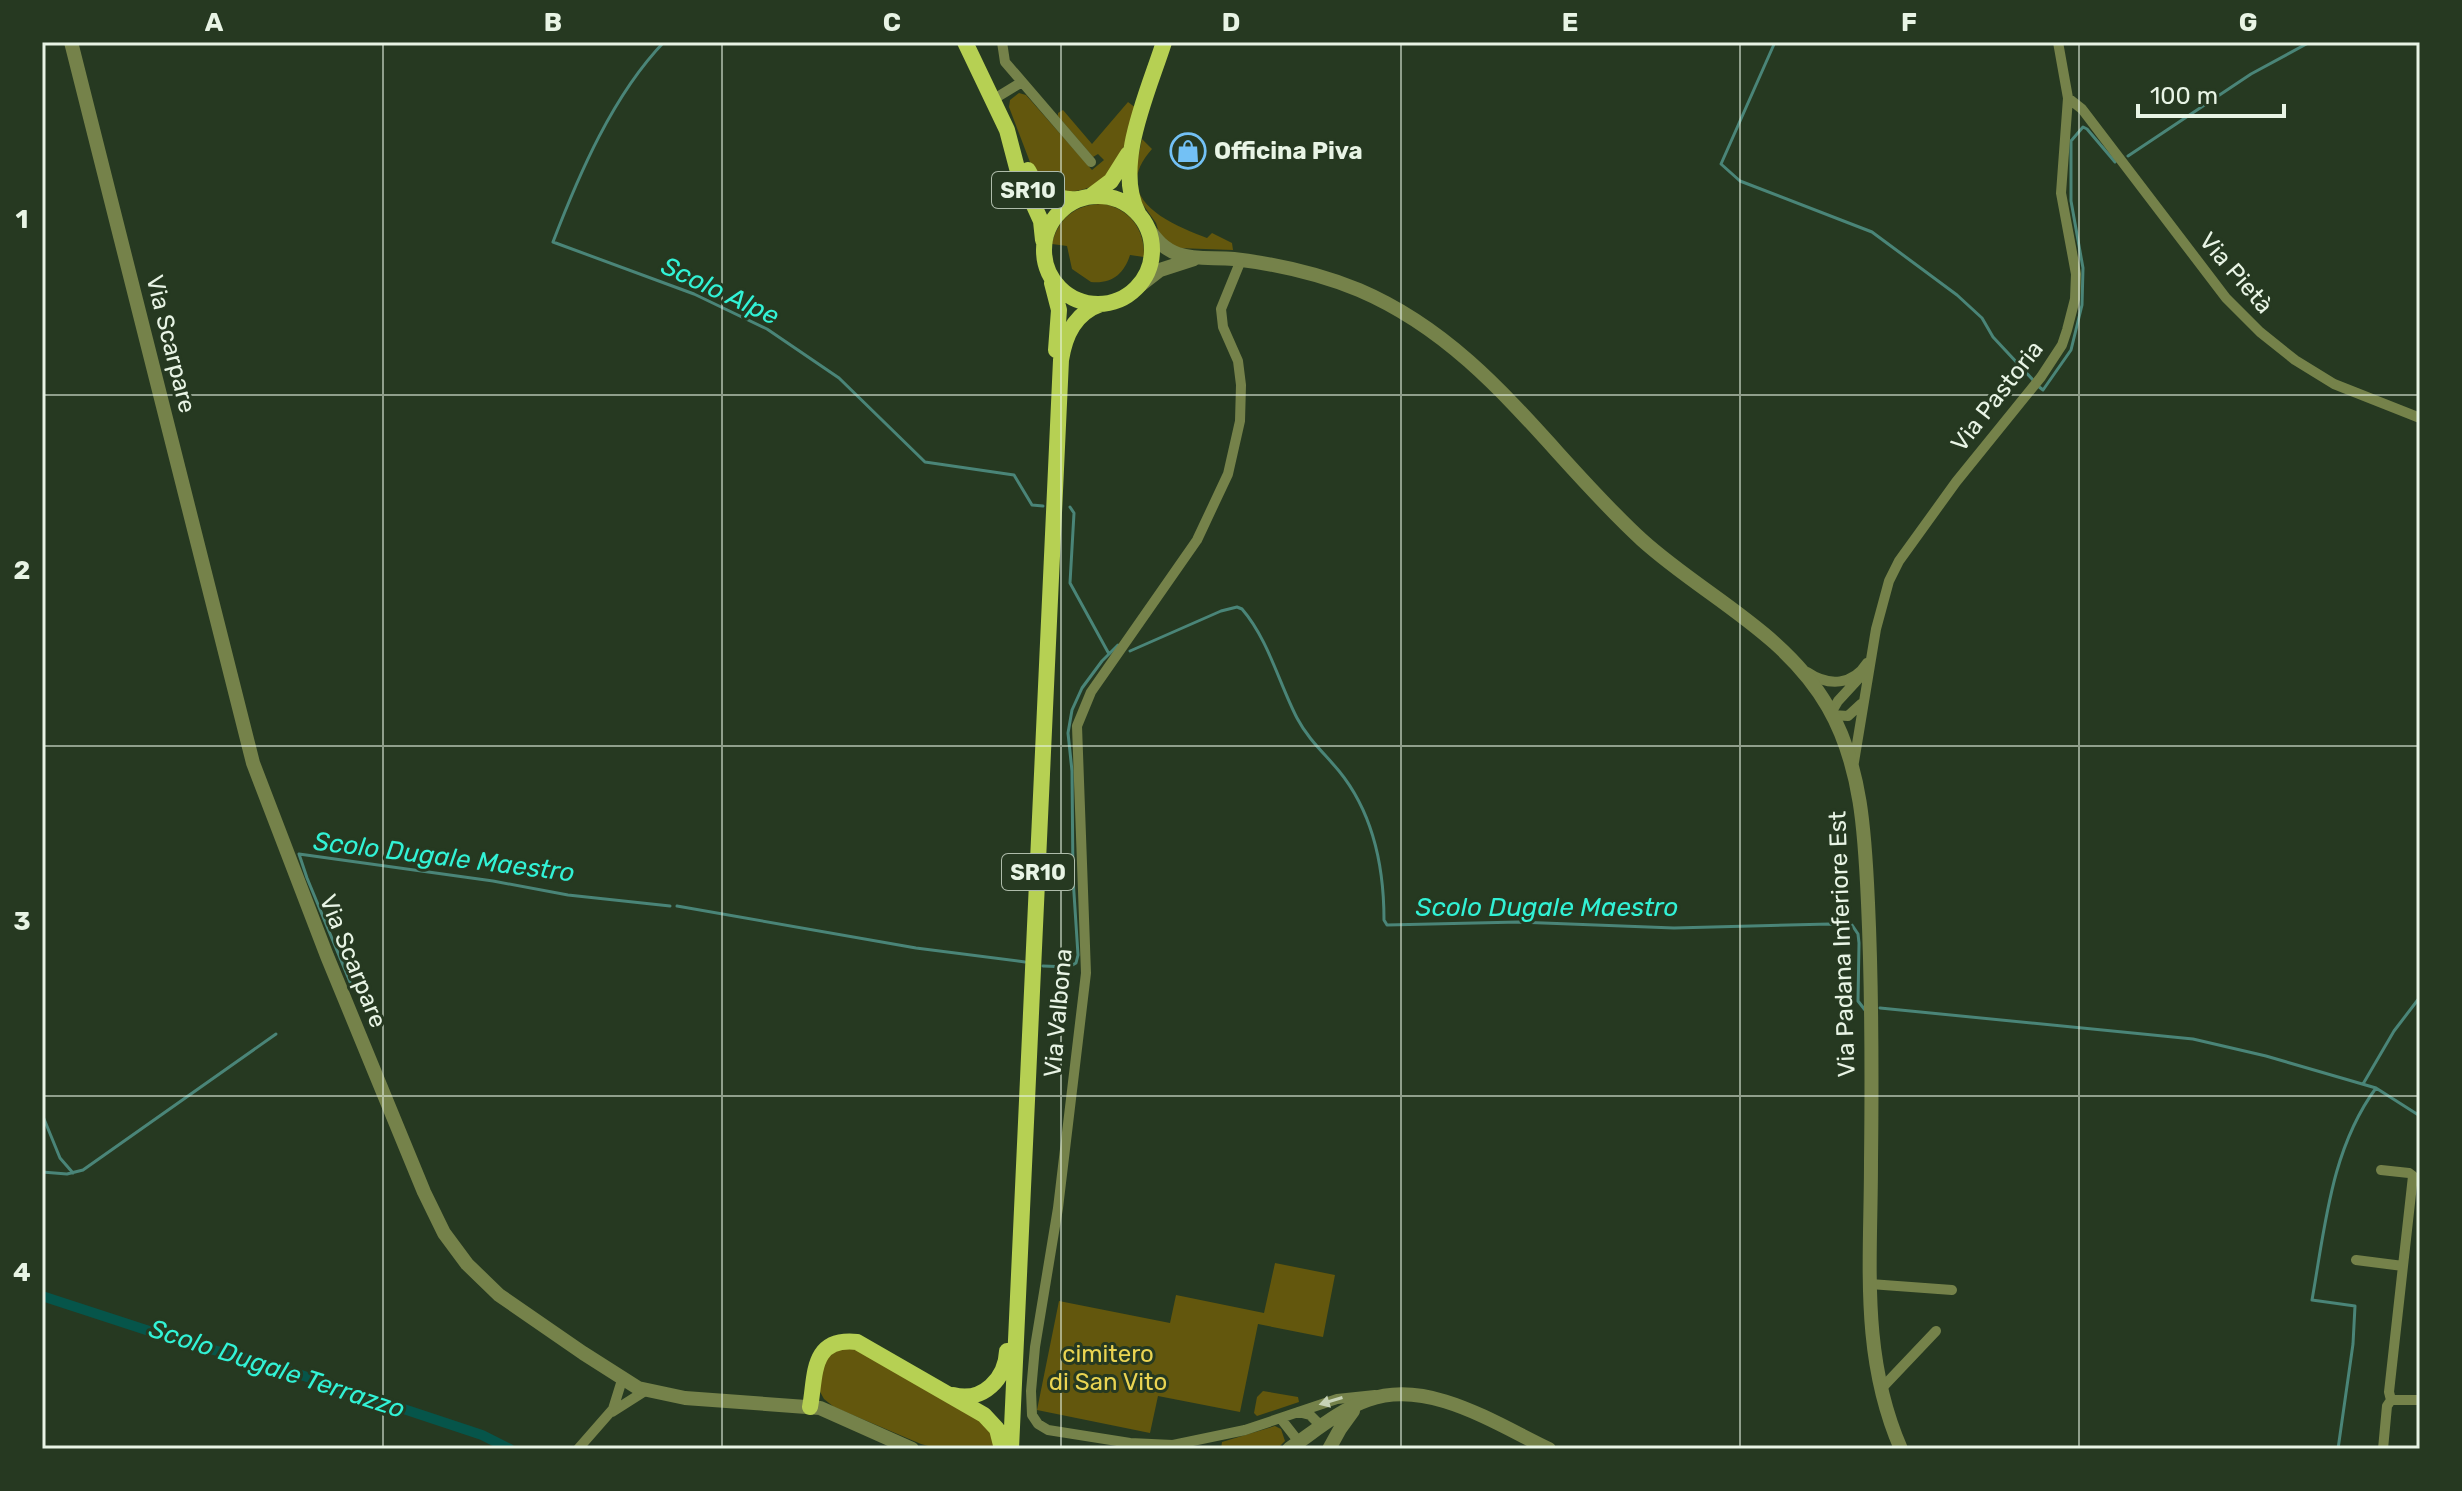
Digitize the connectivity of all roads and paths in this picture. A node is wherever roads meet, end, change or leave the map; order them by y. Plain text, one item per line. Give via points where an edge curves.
1 (71, 42) edge
2 (965, 42) edge
3 (1002, 42) edge
4 (1164, 42) edge
5 (2058, 42) edge
6 (1022, 82) junction
7 (2068, 98) junction
8 (994, 99) junction
9 (1007, 130) junction
10 (1133, 142) junction
11 (1091, 162) dead end
12 (1084, 198) junction
13 (1143, 221) junction
14 (1044, 251) junction
15 (1199, 258) junction
16 (1241, 260) junction
17 (1049, 274) junction
18 (1138, 287) junction
19 (1101, 304) junction
20 (1059, 384) junction
21 (2420, 418) edge
22 (1869, 660) junction
23 (1794, 661) junction
24 (1863, 700) junction
25 (1832, 714) junction
26 (1855, 776) junction
27 (2381, 1170) dead end
28 (2356, 1260) dead end
29 (2403, 1266) junction
30 (1019, 1277) junction
31 (1870, 1284) junction
32 (1952, 1290) dead end
33 (1936, 1331) dead end
34 (1015, 1349) junction
35 (622, 1380) junction
36 (1880, 1390) junction
37 (645, 1391) junction
38 (952, 1394) junction
39 (1383, 1396) junction
40 (2391, 1400) junction
41 (2420, 1400) edge
42 (1366, 1401) junction
43 (810, 1407) junction
44 (1298, 1412) junction
45 (610, 1413) junction
46 (1281, 1419) junction
47 (1322, 1427) junction
48 (1300, 1447) edge
49 (578, 1449) edge
50 (912, 1449) edge
51 (1002, 1449) edge
52 (1011, 1449) edge
53 (1019, 1449) edge
54 (1327, 1449) edge
55 (1549, 1449) edge
56 (1901, 1449) edge
57 (2383, 1449) edge

1 - 35 street, Via Scarpare via 248,747 327,956 428,1201 451,1243 499,1295
2 - 8 main road, SR10
3 - 6 street via 1003,60
4 - 10 main road
5 - 7 street, Via Pastoria
6 - 8 street
6 - 11 street
7 - 21 street, Via Pietà via 2082,109 2226,298 2260,332 2334,384
7 - 22 street, Via Pastoria via 2061,193 2076,274 2062,345 1899,561 1883,600
8 - 9 main road, SR10
9 - 12 main road, SR10 via 1039,187 1054,196
9 - 14 main road, SR10 via 1041,221
10 - 12 main road via 1111,181
10 - 13 main road via 1130,186
12 - 13 main road via 1117,199
12 - 14 main road via 1053,220
13 - 15 street, Via Padana Inferiore Est via 1168,249
13 - 18 main road via 1151,260
14 - 17 main road
15 - 16 street, Via Padana Inferiore Est
15 - 18 street, Via Padana Inferiore Est via 1160,270
16 - 23 street, Via Padana Inferiore Est via 1356,289 1449,342 1505,394 1638,537
16 - 46 street, Via Valbona via 1221,309 1241,385 1240,421 1228,474 1197,540 1091,692 1077,726 1086,973 1030,1400 1036,1422 1048,1430 1157,1445 1203,1441
17 - 19 main road via 1071,297
17 - 20 main road, SR10 via 1059,310
18 - 19 main road
19 - 20 main road, SR10 via 1082,314 1068,333
20 - 30 main road, SR10
22 - 23 street via 1852,678 1835,682 1819,679
22 - 24 street, Via Pastoria
22 - 25 street, Via Pastoria
23 - 25 street, Via Padana Inferiore Est
24 - 25 street via 1852,714
24 - 26 street, Via Pastoria
25 - 26 street, Via Padana Inferiore Est
26 - 31 street, Via Padana Inferiore Est via 1865,840 1872,996
27 - 29 street via 2413,1175
28 - 29 street
29 - 40 street
30 - 34 main road, SR10
30 - 38 main road via 1002,1374 981,1393
31 - 32 street
31 - 36 street, Via Padana Inferiore Est
33 - 36 street
34 - 52 main road, SR10
34 - 53 main road
35 - 37 street, Via Scarpare
35 - 45 street
36 - 56 street, Via Padana Inferiore Est
37 - 43 street, Via Scarpare
37 - 45 street
38 - 43 main road via 862,1344 846,1342 817,1360
38 - 51 main road via 994,1424
39 - 42 street
39 -> 44 street, Via Valbona via 1347,1396
39 - 55 street via 1438,1400
40 - 41 street
40 - 57 street
42 - 47 street
42 - 54 street via 1347,1418
43 - 50 street, Via Scarpare
44 - 46 street, Via Valbona
44 - 47 street
45 - 49 street
46 - 48 street
47 - 48 street
47 - 54 street

